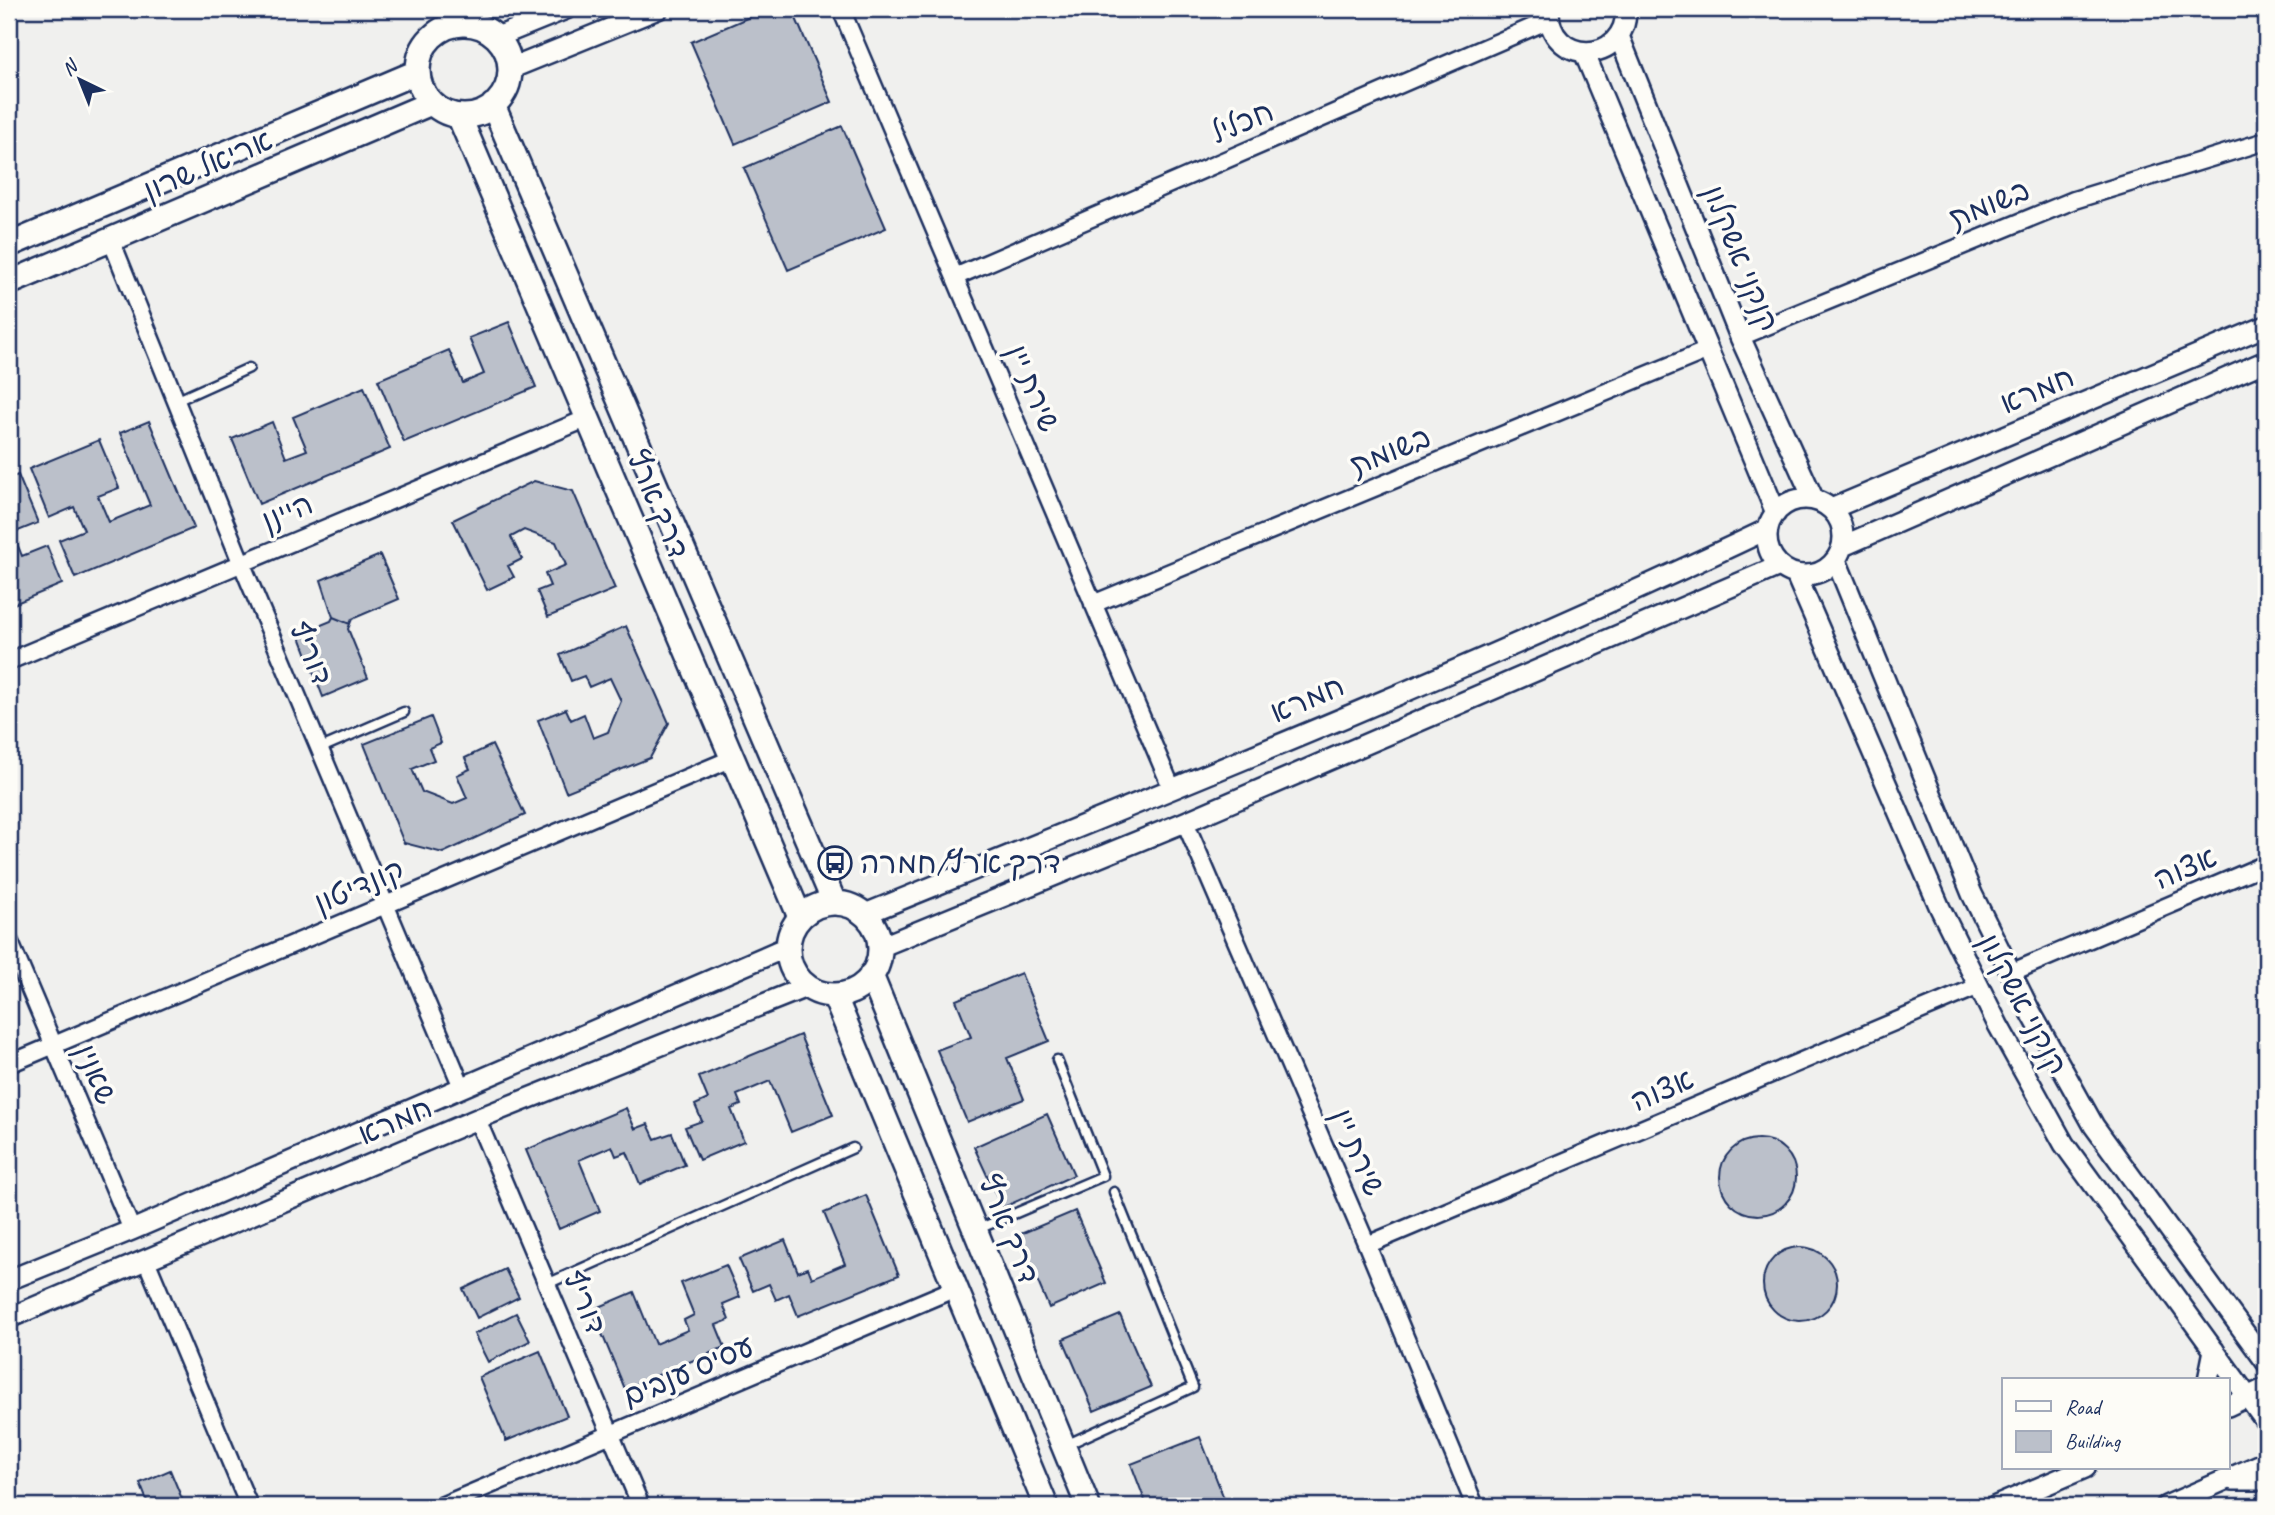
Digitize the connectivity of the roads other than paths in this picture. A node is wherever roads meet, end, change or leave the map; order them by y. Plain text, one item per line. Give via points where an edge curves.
1 (566, 9) edge
2 (658, 9) edge
3 (841, 9) edge
4 (1626, 9) edge
5 (1549, 14) edge
6 (1619, 36) junction
7 (497, 37) junction
8 (1584, 52) junction
9 (510, 69) junction
10 (417, 72) junction
11 (431, 103) junction
12 (493, 105) junction
13 (459, 116) junction
14 (2266, 141) edge
15 (111, 240) junction
16 (9, 245) edge
17 (957, 276) junction
18 (9, 284) edge
19 (2266, 326) edge
20 (1740, 337) junction
21 (1708, 350) junction
22 (2266, 361) edge
23 (249, 368) dead end
24 (176, 401) junction
25 (588, 418) junction
26 (1822, 504) junction
27 (1772, 521) junction
28 (1840, 553) junction
29 (241, 562) junction
30 (1788, 570) junction
31 (1093, 604) junction
32 (9, 661) edge
33 (404, 712) dead end
34 (321, 748) junction
35 (731, 759) junction
36 (1172, 789) junction
37 (1185, 822) junction
38 (2266, 864) edge
39 (834, 902) junction
40 (387, 904) junction
41 (865, 914) junction
42 (800, 917) junction
43 (9, 940) edge
44 (787, 947) junction
45 (880, 947) junction
46 (2010, 973) junction
47 (871, 975) junction
48 (806, 986) junction
49 (1979, 986) junction
50 (834, 995) junction
51 (53, 1045) junction
52 (1057, 1060) dead end
53 (9, 1064) edge
54 (462, 1087) junction
55 (477, 1119) junction
56 (853, 1148) dead end
57 (1114, 1192) dead end
58 (132, 1230) junction
59 (975, 1231) junction
60 (1367, 1245) junction
61 (146, 1260) junction
62 (9, 1280) edge
63 (547, 1284) junction
64 (956, 1288) junction
65 (9, 1318) edge
66 (2242, 1331) junction
67 (2266, 1343) edge
68 (2214, 1350) junction
69 (2266, 1362) edge
70 (2208, 1378) edge
71 (2266, 1388) edge
72 (2248, 1397) junction
73 (2230, 1405) edge
74 (2266, 1422) edge
75 (610, 1434) junction
76 (1063, 1447) junction
77 (2266, 1462) edge
78 (2080, 1470) edge
79 (2225, 1480) junction
80 (2266, 1480) edge
81 (249, 1506) edge
82 (441, 1506) edge
83 (641, 1506) edge
84 (1046, 1506) edge
85 (1087, 1506) edge
86 (1475, 1506) edge
87 (1996, 1506) edge
88 (2166, 1506) edge

1 - 7 street
2 - 9 street
3 - 17 street, שירת יין
4 - 6 street
5 - 8 street via 1561,43
5 - 17 street, חכליל
6 - 8 street via 1604,49
6 - 20 street, קנקני אשקלון
7 - 9 main road via 507,51
7 - 10 main road via 476,24 451,25 426,43
8 - 21 street
9 - 12 main road via 503,95
10 - 11 main road
10 - 16 main road, אריאל שרון
11 - 13 main road
11 - 15 main road, אריאל שרון
12 - 13 main road via 477,114
12 - 39 main road, דרך ארץ
13 - 25 main road, דרך ארץ
14 - 20 street, בשומת via 2074,200
15 - 18 main road, אריאל שרון
15 - 24 street, דוריף
17 - 31 street, שירת יין
19 - 26 street, חמרא
20 - 26 street, קנקני אשקלון
21 - 27 street
21 - 31 street, בשומת
22 - 28 street
23 - 24 lane
24 - 29 street, דוריף
25 - 29 street, היינן
25 - 35 main road, דרך ארץ
26 - 27 street via 1793,501
26 - 28 street via 1842,526
27 - 30 street via 1769,549
27 - 36 street, חמרא via 1645,587
28 - 30 street via 1819,573
28 - 46 street, קנקני אשקלון via 1972,894
29 - 32 street, היינן
29 - 34 street, דוריף
30 - 37 street
30 - 49 street, קנקני אשקלון
31 - 36 street, שירת יין
33 - 34 lane
34 - 40 street, דוריף
35 - 40 street, קונדיטון
35 - 42 main road, דרך ארץ
36 - 41 street, חמרא
37 - 45 street
37 - 60 street, שירת יין
38 - 46 street, אצוה
39 - 41 main road
39 - 42 main road
40 - 51 street, קונדיטון
40 - 54 street, דוריף
41 - 45 main road via 873,923
42 - 44 main road
43 - 51 street, שאנין
44 - 48 main road via 789,962
44 - 54 street, חמרא
45 - 47 main road
46 - 66 street, קנקני אשקלון via 2094,1126
47 - 50 main road via 861,986
47 - 59 main road, דרך ארץ
48 - 50 main road
48 - 55 street, חמרא
49 - 60 street, אצוה
49 - 68 street, קנקני אשקלון via 2064,1144
50 - 64 main road
51 - 53 street, קונדיטון
51 - 58 street, שאנין
52 - 59 lane via 1103,1176
54 - 58 street, חמרא
55 - 61 street, חמרא
55 - 63 street, דוריף
56 - 63 lane
57 - 76 lane via 1193,1387
58 - 62 street, חמרא
59 - 76 main road, דרך ארץ
60 - 86 street, שירת יין
61 - 65 street, חמרא
61 - 81 street
63 - 75 street, דוריף
64 - 75 street, עסיס ענבים
64 - 84 main road
66 - 67 street
66 - 69 street, קנקני אשקלון
68 - 70 street
68 - 72 street, קנקני אשקלון
71 - 72 street
72 - 73 street
72 - 74 street, קנקני אשקלון
75 - 82 street, עסיס ענבים
75 - 83 street, דוריף
76 - 85 main road, דרך ארץ
77 - 79 street
78 - 87 street
79 - 80 street
79 - 88 street

